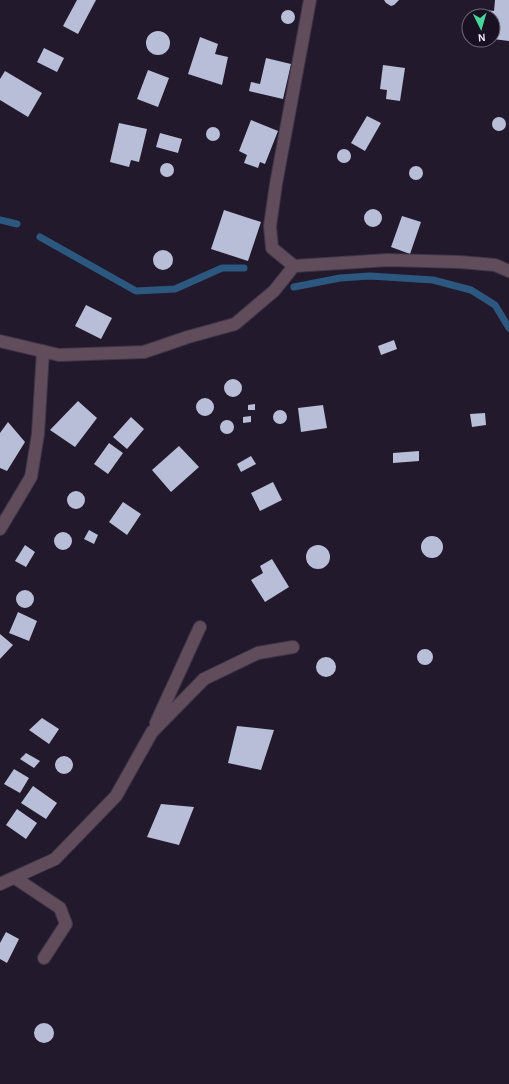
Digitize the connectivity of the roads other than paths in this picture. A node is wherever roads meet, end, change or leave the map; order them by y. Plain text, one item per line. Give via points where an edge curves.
1 (310, 0) edge
2 (294, 266) junction
3 (509, 270) edge
4 (0, 341) edge
5 (43, 351) junction
6 (0, 529) edge
7 (200, 627) dead end
8 (293, 647) dead end
9 (152, 732) junction
10 (15, 878) junction
11 (0, 884) edge
12 (44, 958) dead end

1 - 2 street via 270,226 272,248
2 - 3 street via 404,260 495,265
2 - 5 street via 274,290 235,324 144,352 59,355
4 - 5 street
5 - 6 street via 38,434 31,477
7 - 9 street
8 - 9 street via 258,653 204,679
9 - 10 street via 116,796 55,859
10 - 11 street
10 - 12 street via 60,908 66,924

